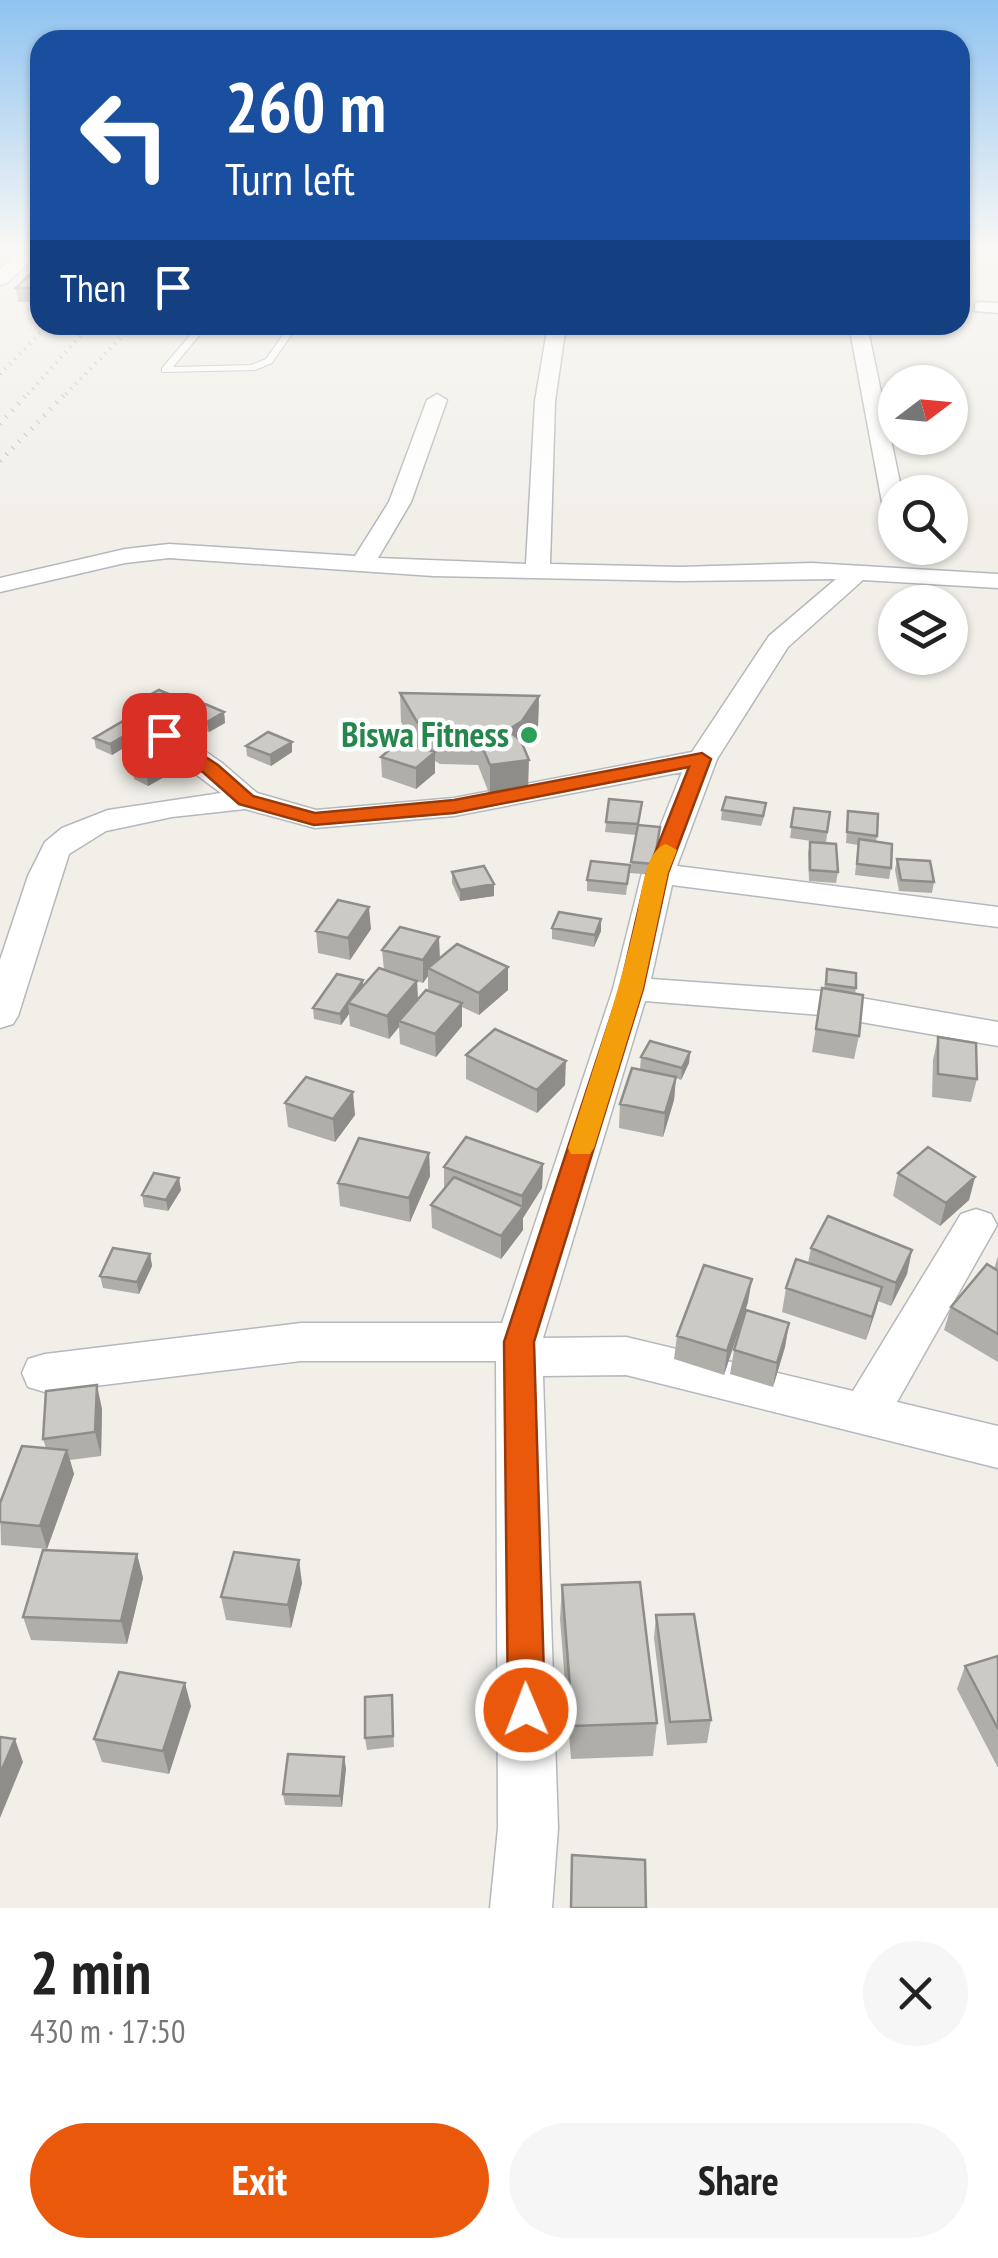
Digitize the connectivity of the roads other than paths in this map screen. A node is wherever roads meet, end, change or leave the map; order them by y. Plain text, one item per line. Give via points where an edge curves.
1 (192, 339) edge
2 (284, 339) edge
3 (555, 339) edge
4 (861, 339) edge
5 (437, 400) dead end
6 (887, 475) edge
7 (904, 565) edge
8 (361, 566) junction
9 (538, 572) junction
10 (857, 573) junction
11 (906, 576) junction
12 (998, 581) edge
13 (0, 585) edge
14 (140, 718) edge
15 (709, 750) junction
16 (246, 800) junction
17 (658, 873) junction
18 (998, 918) edge
19 (631, 989) junction
20 (0, 1016) edge
21 (998, 1034) edge
22 (976, 1225) dead end
23 (519, 1349) junction
24 (45, 1373) dead end
25 (865, 1414) junction
26 (998, 1447) edge
27 (521, 1908) edge

1 - 2 lane via 166,370 252,368 268,361
3 - 9 street via 545,401
4 - 6 street
5 - 8 street via 400,502
7 - 11 street
8 - 9 street
8 - 13 street via 169,551
9 - 10 street
10 - 11 street
10 - 15 street via 778,642
11 - 12 street
14 - 16 street
15 - 16 street via 454,806 314,819
15 - 17 street
16 - 20 street via 115,818 52,851
17 - 18 street
17 - 19 street
19 - 21 street via 822,1004
19 - 23 street
22 - 25 street
23 - 24 street via 302,1342
23 - 25 street via 626,1356
23 - 27 street via 528,1828
25 - 26 street

